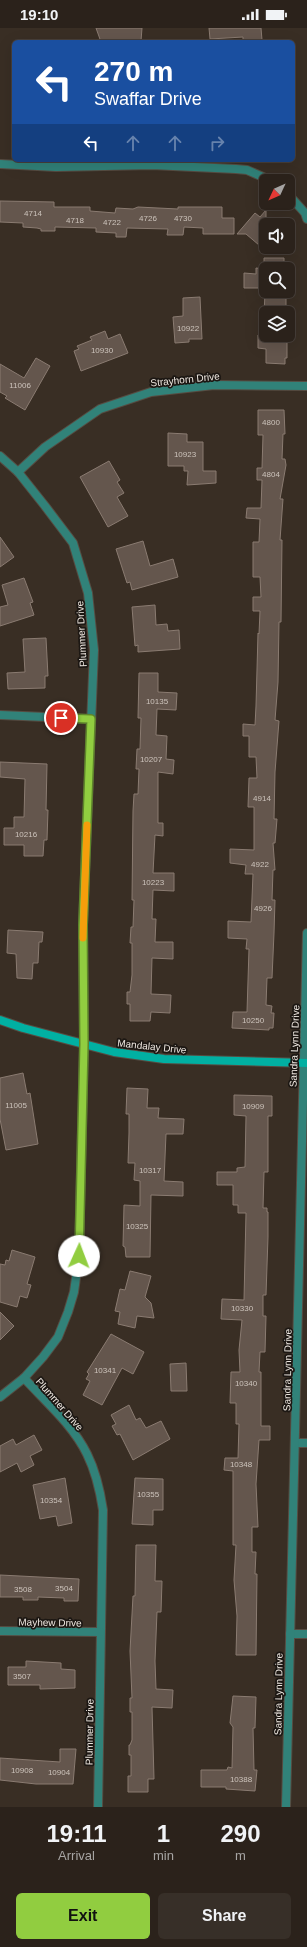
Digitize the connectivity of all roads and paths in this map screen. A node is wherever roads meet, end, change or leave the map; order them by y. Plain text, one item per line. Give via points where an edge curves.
1 (0, 164) edge
2 (259, 175) edge
3 (295, 202) edge
4 (306, 215) edge
5 (307, 386) edge
6 (0, 456) edge
7 (18, 472) junction
8 (0, 715) edge
9 (91, 719) junction
10 (307, 933) edge
11 (0, 1020) edge
12 (84, 1044) junction
13 (305, 1063) edge
14 (303, 1254) edge
15 (24, 1378) junction
16 (0, 1397) edge
17 (295, 1443) junction
18 (307, 1443) edge
19 (0, 1631) edge
20 (100, 1632) junction
21 (290, 1634) junction
22 (307, 1634) edge
23 (98, 1807) edge
24 (286, 1807) edge

1 - 2 street via 56,168 152,165 248,170
3 - 4 street
5 - 7 street, Strayhorn Drive via 214,385 151,392 100,409 45,447
6 - 7 street
7 - 9 street, Plummer Drive via 72,543 88,593 94,650
8 - 9 street
9 - 12 street, Plummer Drive via 83,925
10 - 13 street, Sandra Lynn Drive
11 - 12 street, Mandalay Drive
12 - 13 street, Mandalay Drive via 114,1052 164,1059
12 - 15 street, Plummer Drive via 79,1256 74,1292 58,1337
13 - 14 street, Sandra Lynn Drive
14 - 17 street, Sandra Lynn Drive
15 - 16 street
15 - 20 street, Plummer Drive via 68,1426 86,1453 98,1482 103,1510
17 - 18 street
17 - 21 street, Sandra Lynn Drive
19 - 20 street, Mayhew Drive
20 - 23 street, Plummer Drive
21 - 22 street
21 - 24 street, Sandra Lynn Drive

